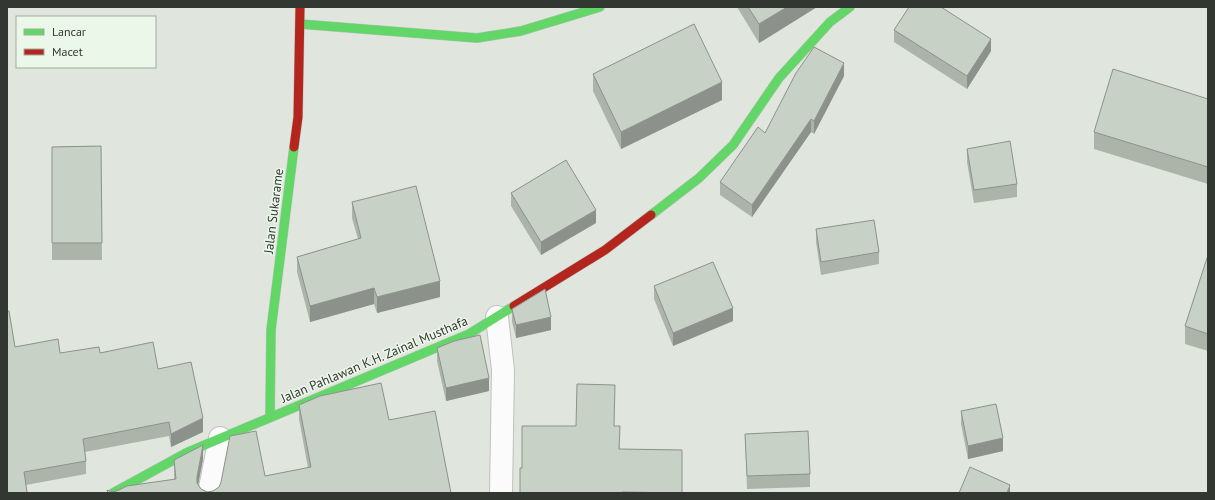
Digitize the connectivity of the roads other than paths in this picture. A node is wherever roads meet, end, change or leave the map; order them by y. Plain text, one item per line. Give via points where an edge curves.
1 (300, 7) edge
2 (600, 7) edge
3 (850, 7) edge
4 (300, 24) junction
5 (497, 317) junction
6 (270, 417) junction
7 (220, 438) junction
8 (113, 493) edge
9 (209, 493) edge
10 (501, 493) edge

1 - 4 street, Jalan Sukarame
2 - 4 street via 521,31 477,38
3 - 5 street, Jalan Pahlawan K.H. Zainal Musthafa via 830,22 779,78 734,145 699,178 606,250
4 - 6 street, Jalan Sukarame via 298,117 271,330
5 - 6 street, Jalan Pahlawan K.H. Zainal Musthafa via 469,334
5 - 10 street via 503,370
6 - 7 street, Jalan Pahlawan K.H. Zainal Musthafa
7 - 8 street, Jalan Pahlawan K.H. Zainal Musthafa via 188,452
7 - 9 street

